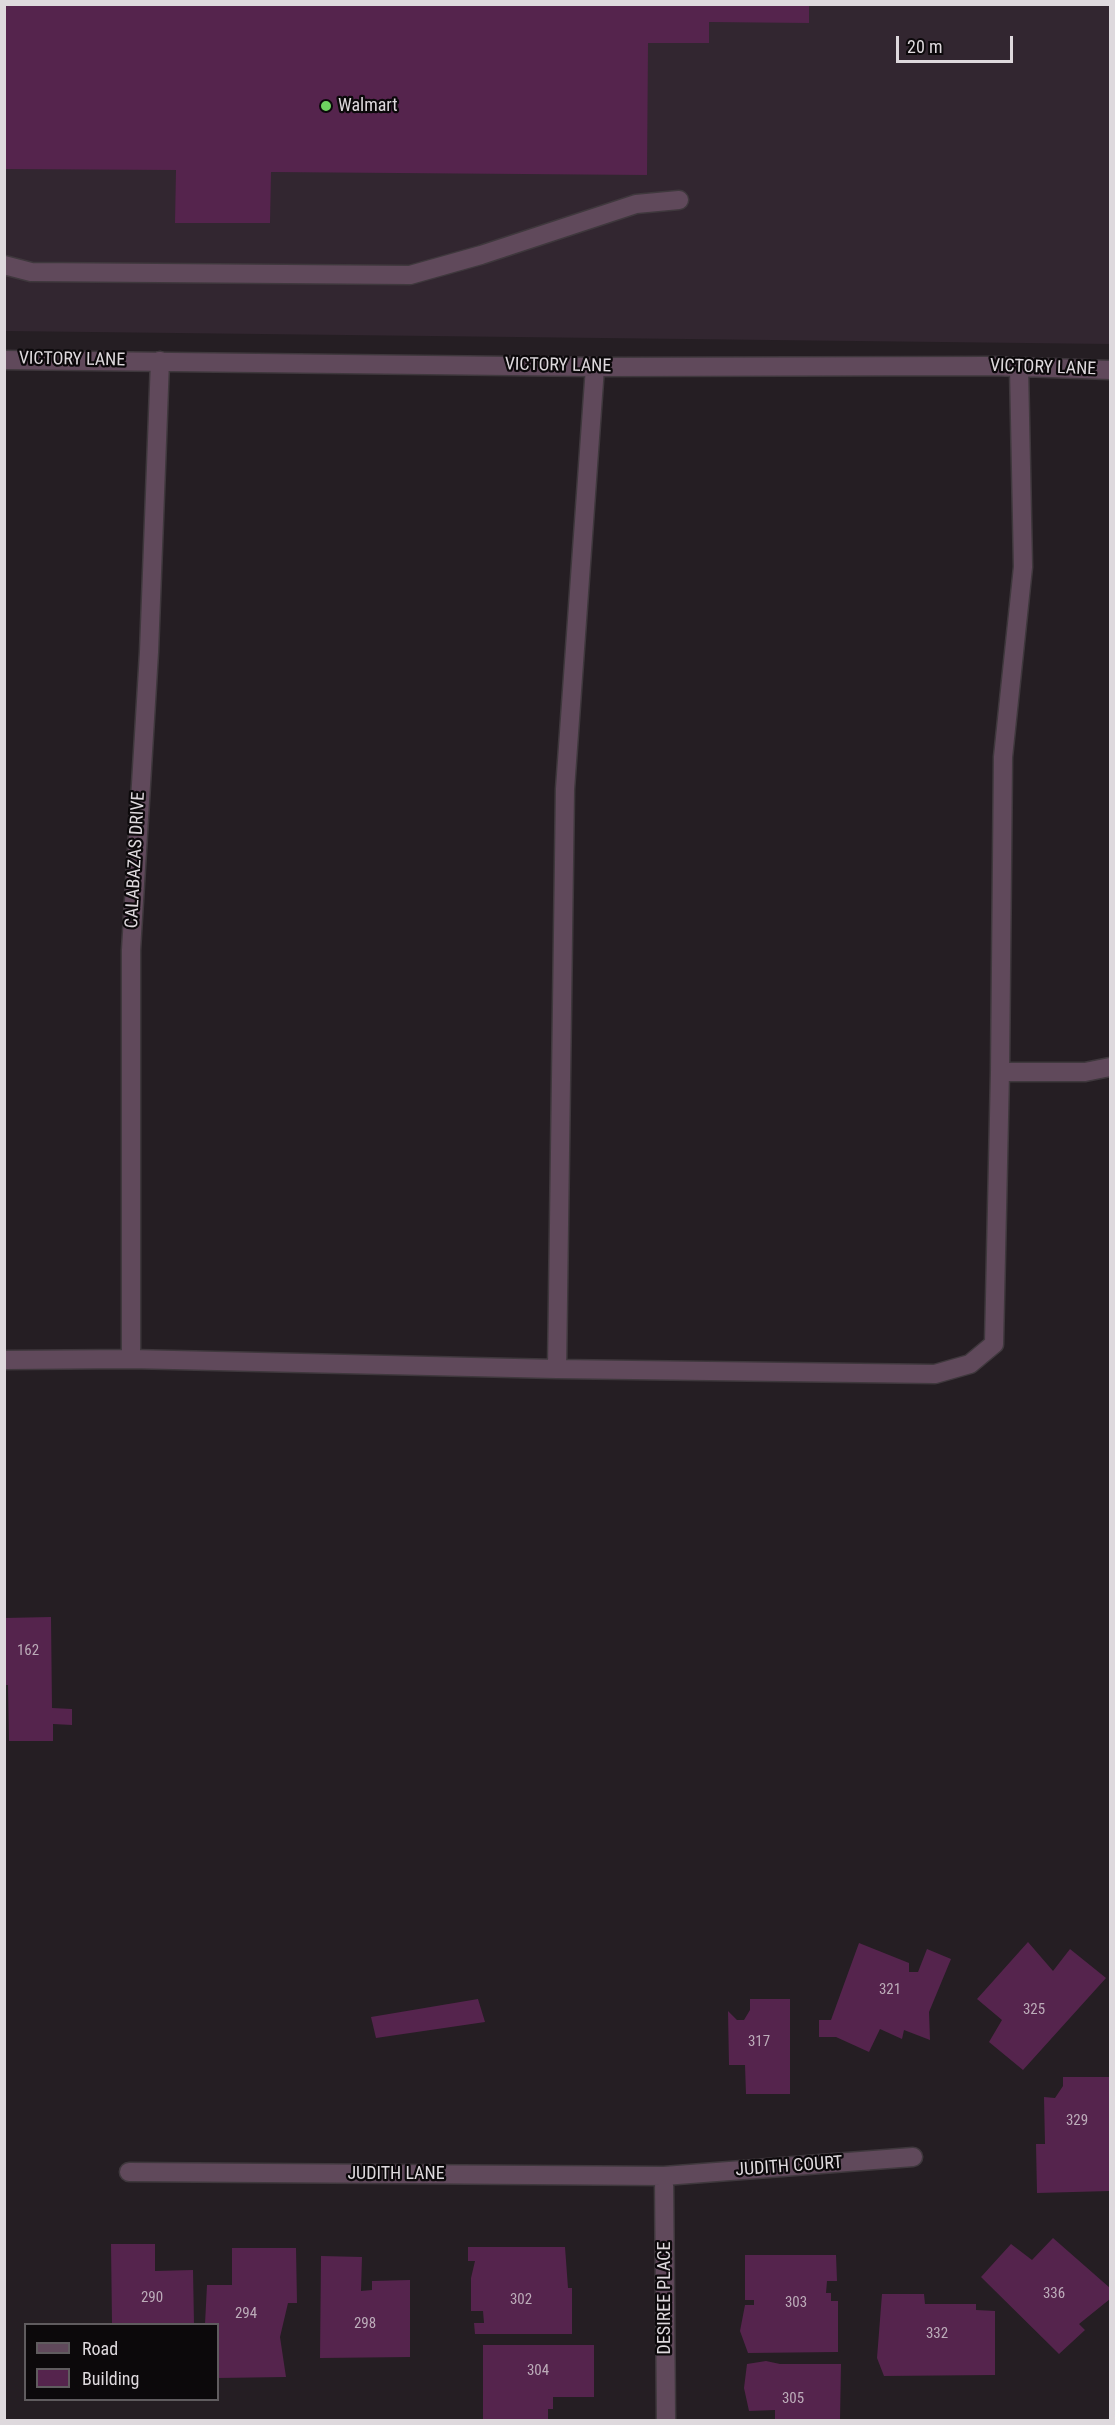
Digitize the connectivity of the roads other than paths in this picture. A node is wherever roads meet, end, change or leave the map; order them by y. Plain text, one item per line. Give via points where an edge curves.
1 (679, 200) dead end
2 (4, 265) edge
3 (4, 360) edge
4 (160, 361) junction
5 (595, 367) junction
6 (1019, 368) junction
7 (1110, 370) edge
8 (1110, 1067) edge
9 (1000, 1072) junction
10 (131, 1359) junction
11 (4, 1360) edge
12 (557, 1369) junction
13 (913, 2157) dead end
14 (129, 2172) dead end
15 (664, 2176) junction
16 (666, 2421) edge

1 - 2 street via 636,204 410,275 31,272
3 - 4 street, VICTORY LANE
4 - 5 street, VICTORY LANE
4 - 10 street, CALABAZAS DRIVE via 149,652 131,950
5 - 6 street, VICTORY LANE
5 - 12 street via 565,789
6 - 7 street, VICTORY LANE
6 - 9 street via 1023,567 1004,757
8 - 9 street via 1085,1072
9 - 12 street via 994,1344 970,1364 935,1374
10 - 11 street
10 - 12 street
13 - 15 street, JUDITH COURT
14 - 15 street, JUDITH LANE
15 - 16 street, DESIREE PLACE

